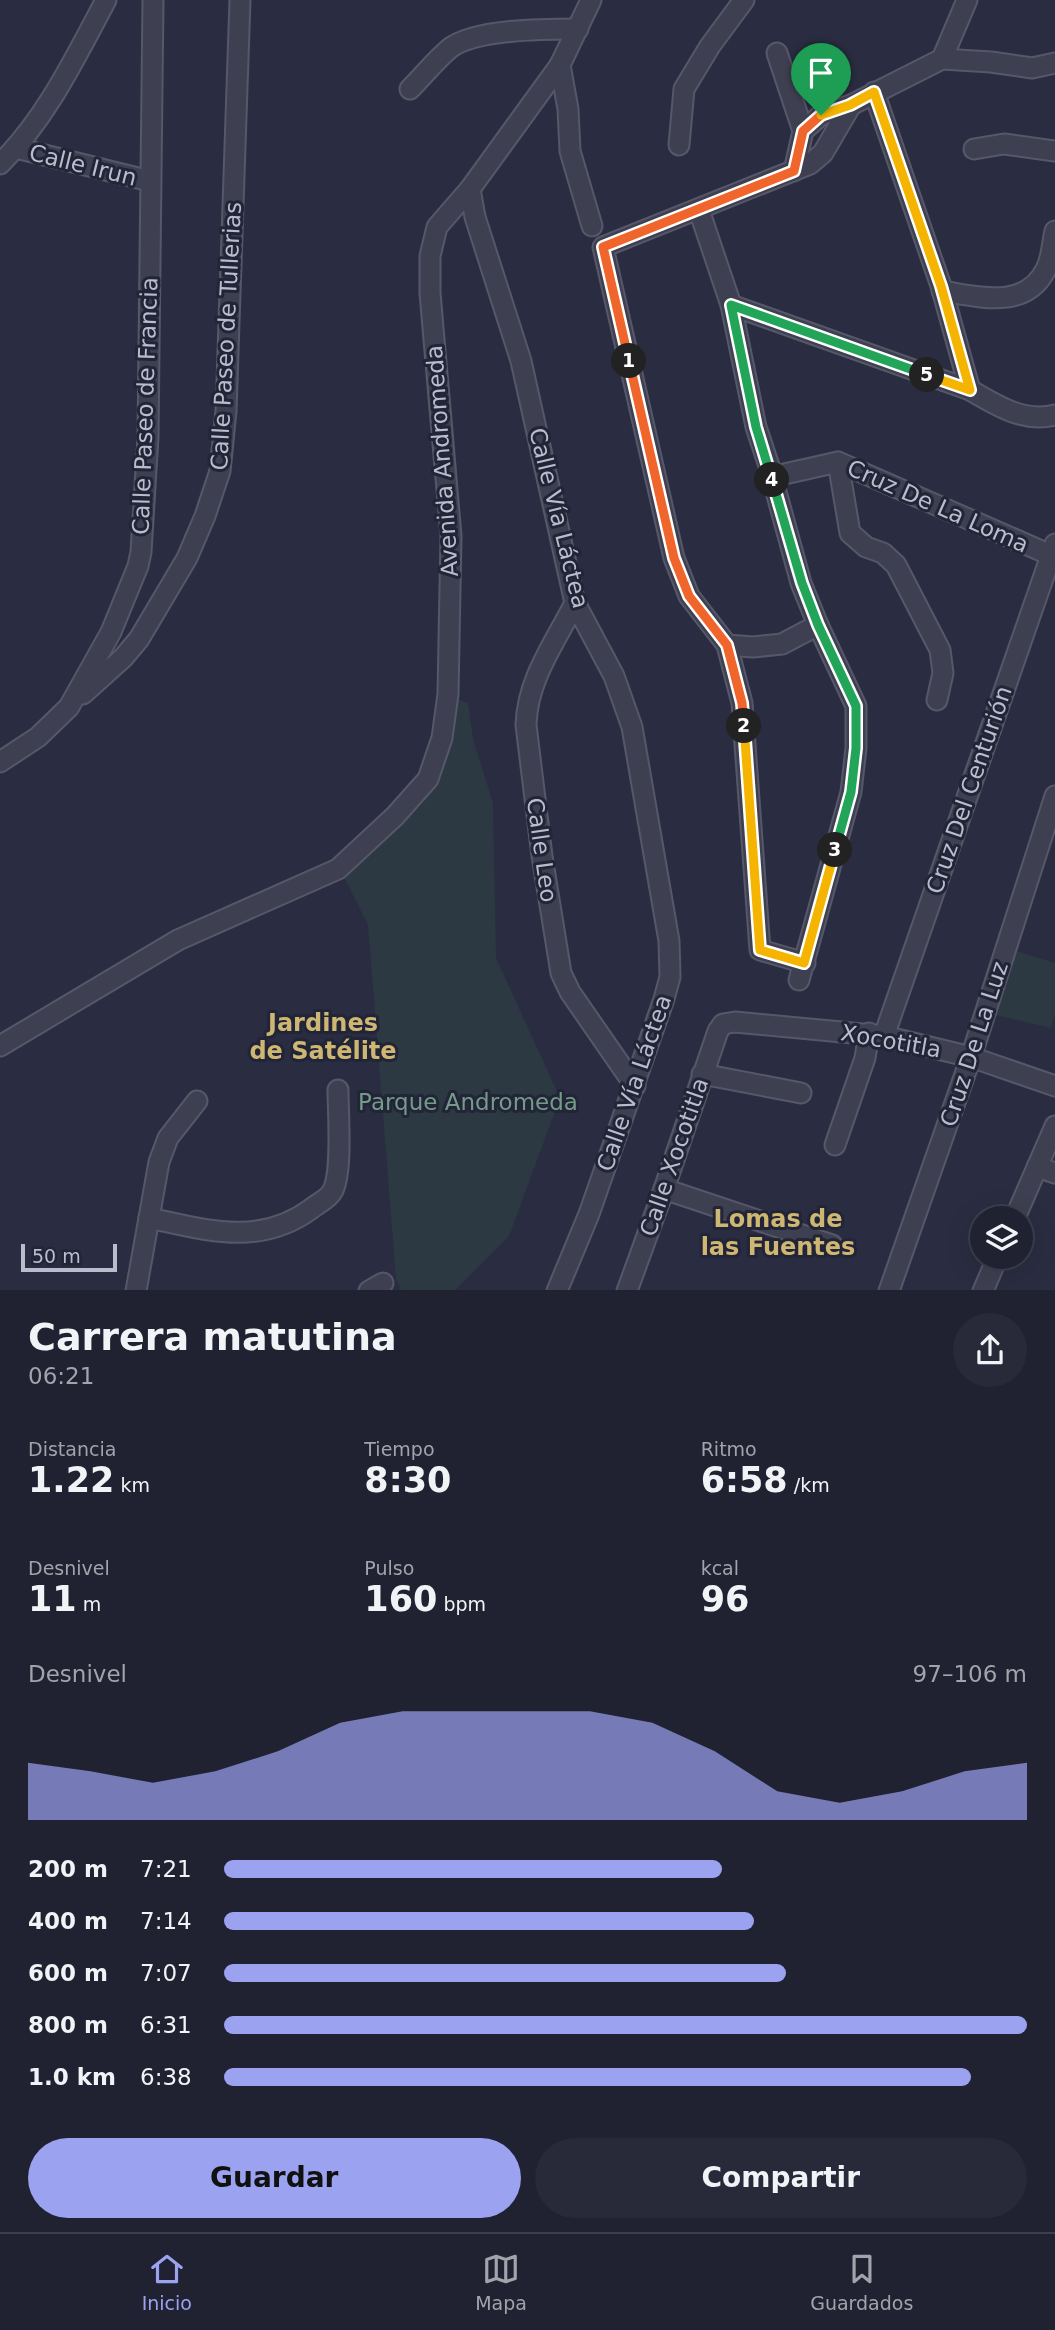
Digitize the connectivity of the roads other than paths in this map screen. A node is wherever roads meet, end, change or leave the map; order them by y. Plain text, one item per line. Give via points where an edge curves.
1 (106, 0) edge
2 (153, 0) edge
3 (240, 0) edge
4 (591, 0) edge
5 (744, 0) edge
6 (967, 0) edge
7 (578, 29) junction
8 (778, 53) dead end
9 (942, 59) junction
10 (1055, 64) edge
11 (560, 65) junction
12 (410, 89) dead end
13 (874, 92) junction
14 (850, 105) junction
15 (803, 131) junction
16 (679, 145) dead end
17 (16, 148) junction
18 (974, 149) dead end
19 (1055, 151) edge
20 (0, 164) edge
21 (794, 171) junction
22 (150, 181) junction
23 (470, 190) junction
24 (699, 210) junction
25 (592, 226) dead end
26 (1055, 231) edge
27 (942, 291) junction
28 (731, 305) junction
29 (970, 390) junction
30 (1055, 415) edge
31 (829, 463) junction
32 (771, 477) junction
33 (1053, 552) edge
34 (575, 603) junction
35 (818, 625) junction
36 (727, 645) junction
37 (937, 700) dead end
38 (69, 707) junction
39 (0, 762) edge
40 (1054, 806) edge
41 (723, 1024) joint
42 (876, 1035) junction
43 (0, 1046) edge
44 (971, 1057) junction
45 (702, 1074) junction
46 (635, 1086) junction
47 (1055, 1086) edge
48 (338, 1090) dead end
49 (801, 1093) dead end
50 (197, 1101) dead end
51 (1055, 1126) edge
52 (835, 1145) dead end
53 (1046, 1170) edge
54 (664, 1189) junction
55 (1023, 1206) edge
56 (149, 1218) junction
57 (832, 1245) dead end
58 (992, 1269) edge
59 (559, 1283) edge
60 (136, 1290) edge
61 (542, 1290) edge
62 (626, 1290) edge
63 (889, 1290) edge
64 (983, 1290) edge

1 - 17 street via 51,98
2 - 22 street, Calle Paseo de Francia
3 - 38 street, Calle Paseo de Tullerias via 220,471 187,558 139,639
4 - 7 street
5 - 16 street via 684,89
6 - 9 street
7 - 11 street
7 - 12 street via 527,29 468,40 450,48
8 - 15 street
9 - 10 street via 1032,68
9 - 13 street
11 - 23 street
11 - 25 street via 570,151
13 - 14 street
13 - 27 street
14 - 15 street via 821,115
14 - 21 street via 823,153
15 - 21 street
17 - 20 street
17 - 22 street, Calle Irun
18 - 19 street via 1004,144
21 - 24 street
22 - 38 street, Calle Paseo de Francia via 148,437 141,552 111,632
23 - 34 street, Calle Vía Láctea via 521,361
23 - 43 street, Avenida Andromeda via 437,227 430,257 451,536 448,694 442,738 428,779 338,869 178,940
24 - 28 street
24 - 36 street via 603,247 674,558 689,596
26 - 27 street via 1048,266 1037,284 1020,295 1003,298
27 - 29 street
28 - 29 street
28 - 32 street
29 - 30 street via 1026,416
31 - 32 street
31 - 33 street, Cruz De La Loma
31 - 37 street via 850,533 896,565 940,650 943,673
32 - 35 street
33 - 42 street, Cruz Del Centurión
34 - 46 street, Calle Vía Láctea via 614,676 632,727 669,942 670,977
34 - 46 street, Calle Leo via 532,684 526,707 542,856 561,973
35 - 36 street via 782,644
35 - 36 street via 856,706 856,748 851,792 802,972 760,950 742,703
38 - 39 street, Calle Paseo de Francia via 38,737
40 - 44 street, Cruz De La Luz
41 - 42 street, Xocotitla via 735,1021
41 - 45 street, Calle Xocotitla
42 - 44 street, Xocotitla
42 - 52 street, Cruz Del Centurión
44 - 47 street, Xocotitla
44 - 63 street, Cruz De La Luz
45 - 49 street
45 - 54 street, Calle Xocotitla
46 - 59 street, Calle Vía Láctea
48 - 56 street via 337,1175 332,1194 304,1213 261,1232 232,1233
50 - 56 street via 168,1138
51 - 53 street
53 - 55 street
54 - 57 street
54 - 62 street, Calle Xocotitla
56 - 60 street
58 - 64 street
59 - 61 street, Calle Vía Láctea

